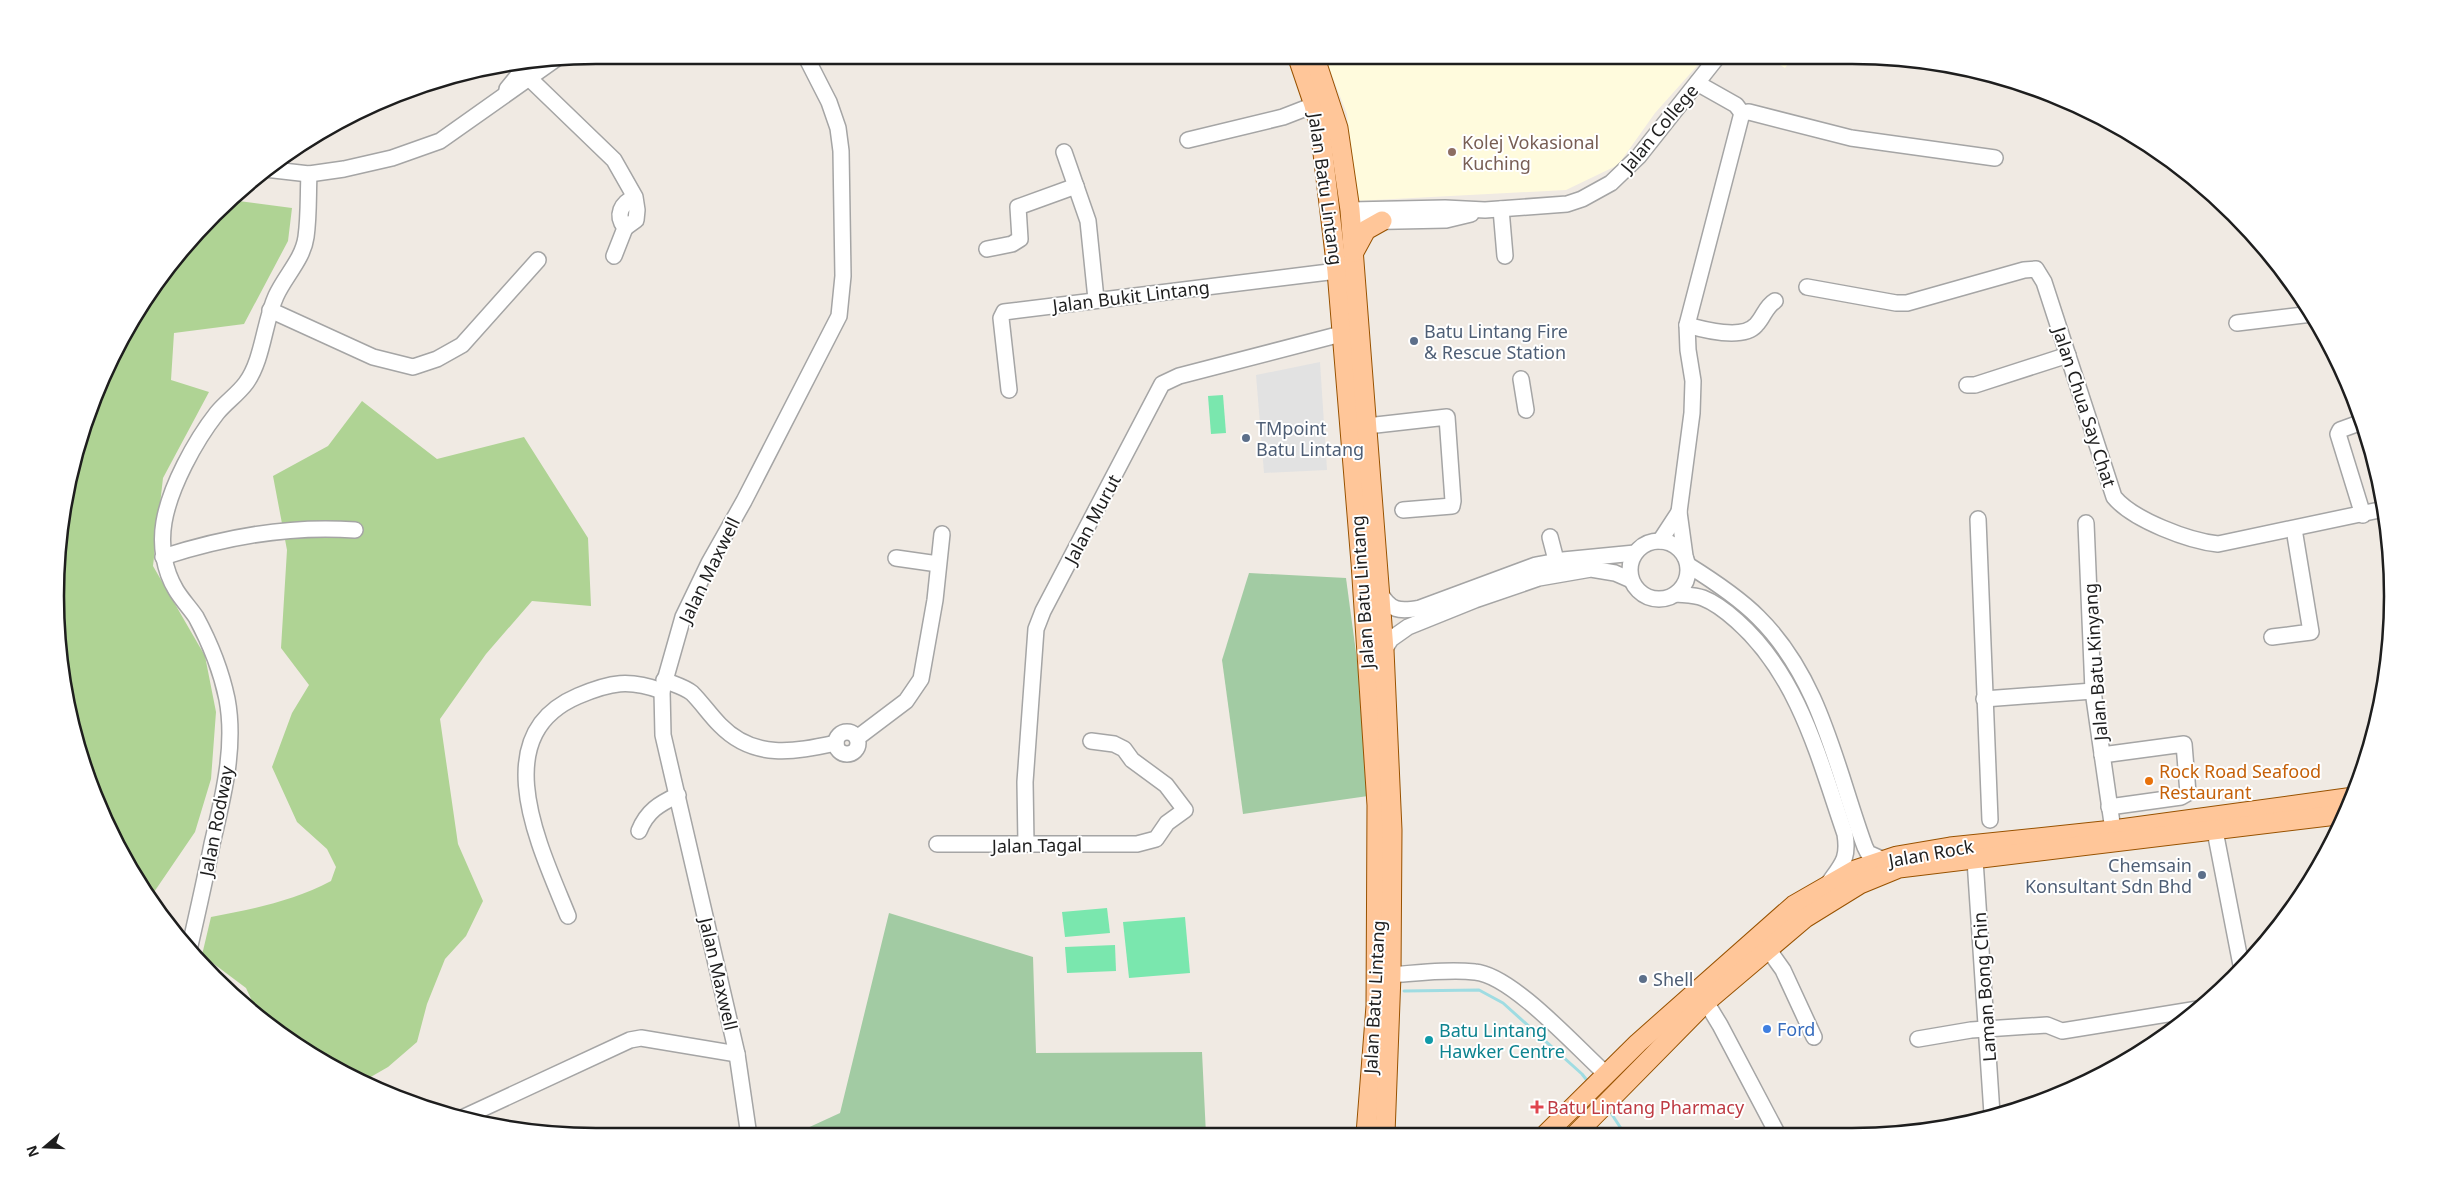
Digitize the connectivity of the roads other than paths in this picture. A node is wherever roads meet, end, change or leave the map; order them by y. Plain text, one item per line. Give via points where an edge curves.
1 (810, 64) edge
2 (1300, 64) edge
3 (1317, 64) edge
4 (1712, 64) edge
5 (547, 66) edge
6 (524, 69) edge
7 (530, 79) junction
8 (1696, 83) junction
9 (498, 100) junction
10 (1314, 106) junction
11 (1742, 114) junction
12 (1188, 140) dead end
13 (1064, 152) dead end
14 (1995, 158) dead end
15 (1326, 166) junction
16 (277, 170) edge
17 (309, 174) junction
18 (1076, 186) junction
19 (1501, 209) junction
20 (1445, 214) junction
21 (1348, 216) junction
22 (1382, 221) junction
23 (987, 249) dead end
24 (614, 256) dead end
25 (1505, 256) dead end
26 (538, 260) dead end
27 (1342, 260) junction
28 (1807, 287) dead end
29 (1096, 299) junction
30 (1775, 301) dead end
31 (270, 310) junction
32 (2304, 315) edge
33 (2237, 323) dead end
34 (1688, 325) junction
35 (1341, 334) junction
36 (2068, 356) junction
37 (1521, 379) dead end
38 (1967, 384) dead end
39 (1009, 390) dead end
40 (1526, 410) dead end
41 (2356, 424) edge
42 (1366, 426) junction
43 (1403, 510) dead end
44 (1679, 512) junction
45 (2377, 512) edge
46 (2363, 515) junction
47 (1978, 519) dead end
48 (2086, 523) dead end
49 (2294, 529) junction
50 (355, 530) dead end
51 (942, 534) dead end
52 (1550, 537) dead end
53 (1660, 541) junction
54 (1635, 553) junction
55 (163, 556) junction
56 (896, 558) dead end
57 (1556, 560) junction
58 (1686, 560) junction
59 (938, 564) junction
60 (1632, 580) junction
61 (1379, 591) junction
62 (1676, 594) junction
63 (2272, 637) dead end
64 (1384, 650) junction
65 (663, 686) junction
66 (2093, 692) junction
67 (1984, 699) junction
68 (1091, 741) dead end
69 (2102, 755) junction
70 (678, 796) junction
71 (2345, 798) edge
72 (2109, 807) junction
73 (2337, 815) edge
74 (1990, 820) dead end
75 (2113, 830) junction
76 (639, 831) dead end
77 (2215, 831) junction
78 (937, 844) dead end
79 (1026, 844) junction
80 (1884, 860) junction
81 (1975, 860) junction
82 (1828, 885) junction
83 (568, 916) dead end
84 (191, 941) edge
85 (1768, 949) junction
86 (2240, 960) edge
87 (1391, 975) junction
88 (1706, 1002) junction
89 (2184, 1011) edge
90 (1986, 1029) junction
91 (1814, 1037) dead end
92 (1918, 1039) dead end
93 (737, 1054) junction
94 (1603, 1077) junction
95 (1992, 1109) edge
96 (472, 1113) edge
97 (749, 1128) edge
98 (1366, 1128) edge
99 (1385, 1128) edge
100 (1552, 1128) edge
101 (1582, 1128) edge
102 (1774, 1128) edge

1 - 65 street, Jalan Maxwell via 829,102 841,150 843,276 839,316 683,617
2 - 10 main road, Jalan Batu Lintang
3 - 21 main road, Jalan Batu Lintang via 1338,128
4 - 8 street, Jalan College
5 - 7 street
6 - 9 street
7 - 9 street
7 - 24 street via 614,160 634,197 636,220 625,228
8 - 11 street via 1736,105
8 - 19 street, Jalan College via 1638,156 1611,183 1567,204
9 - 17 street via 440,141 392,158
10 - 12 street
10 - 15 main road, Jalan Batu Lintang
11 - 14 street via 1749,112 1851,138
11 - 34 street
13 - 18 street
15 - 21 main road
15 - 27 main road, Jalan Batu Lintang
16 - 17 street
17 - 31 street, Jalan Rodway via 306,237 302,251
18 - 23 street via 1018,207 1020,239
18 - 29 street via 1088,221
19 - 20 street, Jalan College
19 - 25 street
20 - 21 street, Jalan College
20 - 22 street
21 - 22 street
21 - 27 main road, Jalan Batu Lintang
22 - 27 main road via 1366,230
26 - 31 street via 462,345 437,359 413,367 367,354
27 - 29 street, Jalan Bukit Lintang
27 - 35 main road, Jalan Batu Lintang
27 - 42 main road, Jalan Batu Lintang
28 - 36 street, Jalan Chua Say Chat via 1907,303 2024,270 2036,270 2044,282
29 - 39 street, Jalan Bukit Lintang via 1004,312 1001,318
30 - 34 street via 1767,306 1754,328 1744,331 1730,333
31 - 55 street, Jalan Rodway via 256,363 247,382 218,411 202,433 177,483 164,520
32 - 33 street
34 - 44 street via 1692,413
35 - 79 street, Jalan Murut via 1178,376 1162,384 1036,629 1025,782
35 - 98 main road, Jalan Batu Lintang via 1377,805 1376,1006
36 - 38 street via 1975,385
36 - 49 street, Jalan Chua Say Chat via 2114,497 2121,505 2156,524 2203,543 2218,544
37 - 40 street
41 - 46 street via 2340,430 2338,434
42 - 43 street via 1447,417 1452,506
42 - 61 main road, Jalan Batu Lintang
44 - 53 street
44 - 58 street
45 - 46 street, Jalan Chua Say Chat
46 - 49 street, Jalan Chua Say Chat
47 - 67 street
48 - 66 street, Jalan Batu Kinyang
49 - 63 street via 2311,632
50 - 55 street via 322,527 285,531 220,541
51 - 59 street
52 - 57 street
53 - 54 street via 1651,542
53 - 58 street via 1679,548
54 - 57 street
54 - 60 street via 1630,566
55 - 84 street, Jalan Rodway via 176,589 211,646 221,672 230,730 225,786
56 - 59 street
57 - 61 street via 1420,608 1403,611 1391,607
58 - 62 street via 1687,580
58 - 80 street via 1758,617 1794,662 1816,703 1865,847 1868,853
59 - 65 street via 921,679 906,701 857,738 851,733 842,733 836,743 797,752 744,744 720,725 691,692
60 - 62 street via 1636,589 1654,600 1665,600
60 - 64 street via 1591,569 1539,578 1408,627 1391,638
61 - 64 main road, Jalan Batu Lintang
62 - 82 street via 1701,597 1731,616 1765,650 1794,695 1845,834 1845,860
64 - 87 main road, Jalan Batu Lintang via 1392,830
65 - 70 street, Jalan Maxwell via 663,735
65 - 83 street via 628,682 595,689 551,710 538,727 527,755 528,797 536,838
66 - 67 street
66 - 69 street, Jalan Batu Kinyang
67 - 74 street
68 - 79 street, Jalan Tagal via 1114,744 1124,749 1132,760 1166,785 1185,810 1167,823 1156,839 1137,844
69 - 72 street, Jalan Batu Kinyang
69 - 72 street via 2184,744 2188,793 2181,797
70 - 76 street via 649,812
70 - 93 street, Jalan Maxwell
71 - 75 main road, Jalan Rock
72 - 75 street, Jalan Batu Kinyang
73 - 77 main road, Jalan Rock
75 - 80 main road, Jalan Rock via 1950,847
77 - 81 main road, Jalan Rock
77 - 86 street
78 - 79 street, Jalan Tagal
80 - 82 main road, Jalan Rock via 1855,870
81 - 85 main road, Jalan Rock via 1900,868 1860,884 1805,918
81 - 90 street, Laman Bong Chin
82 - 94 main road, Jalan Rock via 1794,905 1638,1042
85 - 88 main road, Jalan Rock
85 - 91 street via 1783,970
87 - 94 street via 1476,972 1501,981 1524,996
87 - 99 main road, Jalan Batu Lintang
88 - 101 main road, Jalan Rock
88 - 102 street
89 - 90 street via 2062,1031 2047,1025
90 - 92 street
90 - 95 street, Laman Bong Chin
93 - 96 street via 641,1038 630,1040
93 - 97 street, Jalan Maxwell
94 - 100 main road, Jalan Rock

